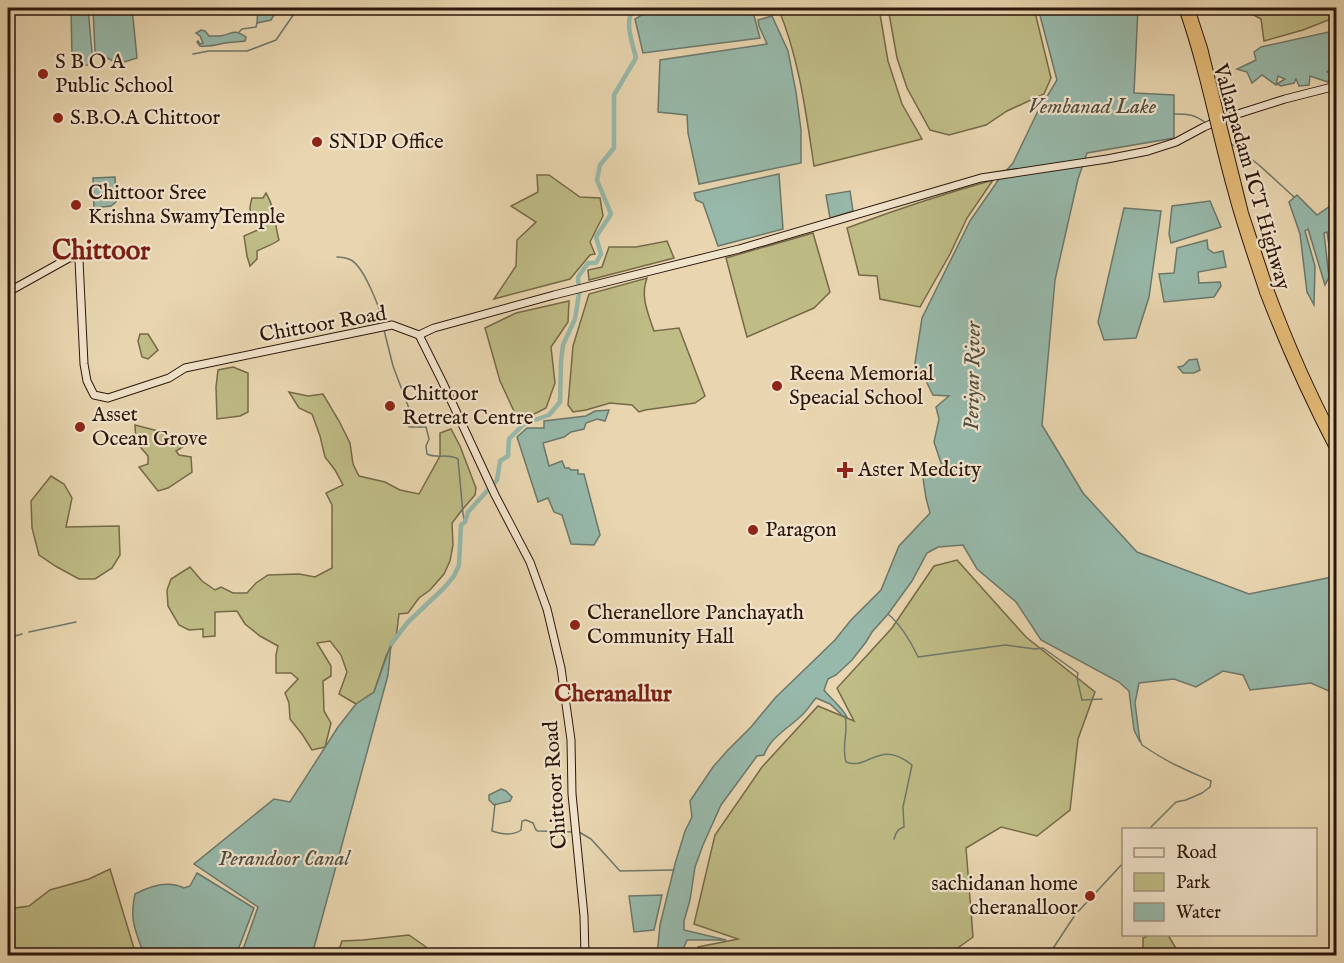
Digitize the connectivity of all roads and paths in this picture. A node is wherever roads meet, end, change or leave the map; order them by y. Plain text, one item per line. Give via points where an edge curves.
1 (1183, 8) edge
2 (1190, 8) edge
3 (1336, 86) edge
4 (1266, 290) junction
5 (8, 292) edge
6 (418, 334) junction
7 (1332, 423) edge
8 (1336, 440) edge
9 (1336, 452) edge
10 (585, 956) edge

1 - 4 highway, Vallarpadam ICT Highway, bridge via 1246,238
2 - 4 highway, Vallarpadam ICT Highway, bridge
3 - 6 main road, bridge via 1222,119 1148,151 981,177 739,249
4 - 7 highway, Vallarpadam ICT Highway
4 - 9 highway, Vallarpadam ICT Highway via 1316,421
5 - 6 main road, Chittoor Road via 69,258 79,260 87,381 94,395 108,398 169,378 185,368 392,325
6 - 10 main road, Chittoor Road via 530,562 547,609 571,740
7 - 8 highway, Vallarpadam ICT Highway

